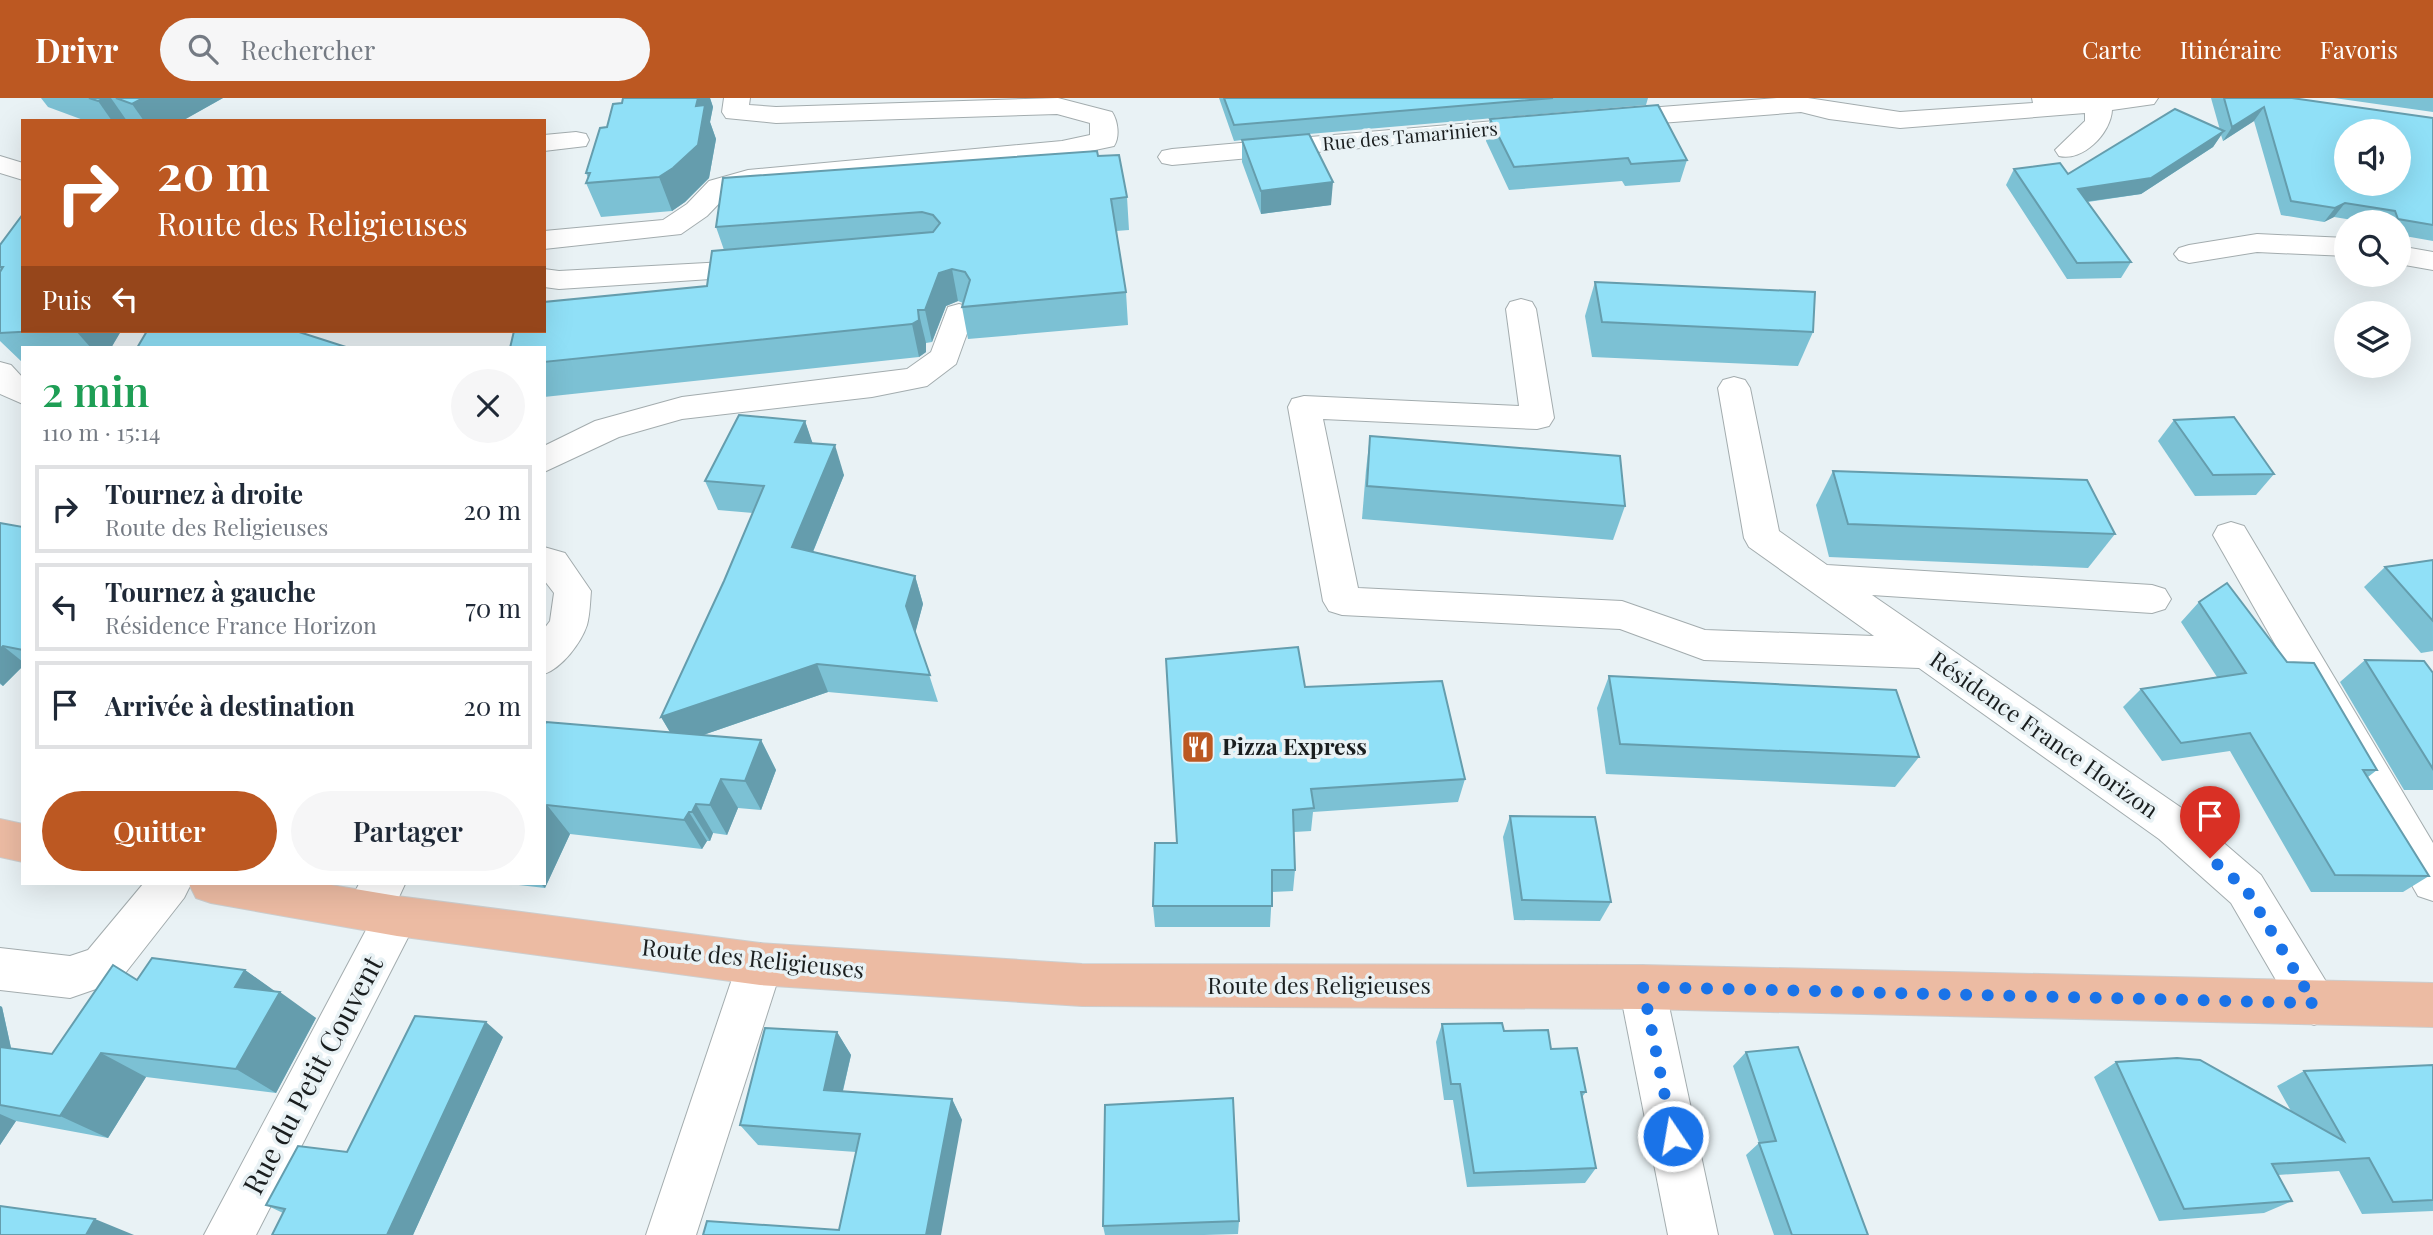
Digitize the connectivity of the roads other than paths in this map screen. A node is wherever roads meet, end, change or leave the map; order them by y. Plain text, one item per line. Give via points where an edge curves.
1 (737, 98) edge
2 (2038, 98) edge
3 (2145, 98) edge
4 (1795, 101) edge
5 (2099, 104) junction
6 (2066, 108) junction
7 (576, 140) dead end
8 (546, 143) edge
9 (2069, 150) dead end
10 (1172, 158) dead end
11 (0, 164) edge
12 (21, 171) edge
13 (546, 240) edge
14 (2334, 246) edge
15 (2189, 254) dead end
16 (2411, 257) edge
17 (2433, 261) edge
18 (792, 267) edge
19 (546, 278) edge
20 (1521, 309) dead end
21 (958, 314) dead end
22 (0, 373) edge
23 (1734, 388) dead end
24 (21, 392) edge
25 (546, 459) edge
26 (2231, 535) dead end
27 (546, 562) edge
28 (1819, 578) junction
29 (2152, 599) dead end
30 (1927, 653) junction
31 (546, 656) edge
32 (0, 838) edge
33 (21, 843) edge
34 (2433, 883) edge
35 (168, 885) edge
36 (220, 885) edge
37 (382, 903) edge
38 (760, 964) junction
39 (0, 969) edge
40 (1643, 987) junction
41 (2314, 1003) junction
42 (2433, 1005) edge
43 (229, 1235) edge
44 (671, 1235) edge
45 (1693, 1235) edge

1 - 13 street via 735,113 776,115 1058,106 1103,118 1104,141 1062,149 748,178 719,187 671,229
2 - 6 street
3 - 5 street, Rue des Tamariniers
4 - 6 street, Rue des Tamariniers via 1829,111 1900,120
4 - 10 street, Rue des Tamariniers
5 - 6 street, Rue des Tamariniers
5 - 9 street via 2098,123
7 - 8 street
11 - 12 street
14 - 15 street via 2257,243
16 - 17 street
18 - 19 street
20 - 30 street via 1537,418 1304,407 1342,601 1622,615 1704,645
21 - 25 street via 945,357 916,378 682,408 607,429
22 - 24 street
23 - 28 street, Résidence France Horizon via 1762,538
26 - 34 street
27 - 31 street via 573,591 568,625
28 - 29 street
28 - 30 street, Résidence France Horizon
30 - 41 street, Résidence France Horizon via 2174,826 2246,889
32 - 33 main road
35 - 39 street via 103,966 70,977
36 - 37 main road, Route des Religieuses
37 - 38 main road, Route des Religieuses
37 - 43 street, Rue du Petit Couvent
38 - 40 main road, Route des Religieuses via 1082,985
38 - 44 street
40 - 41 main road, Route des Religieuses
40 - 45 street
41 - 42 main road, Route des Religieuses

